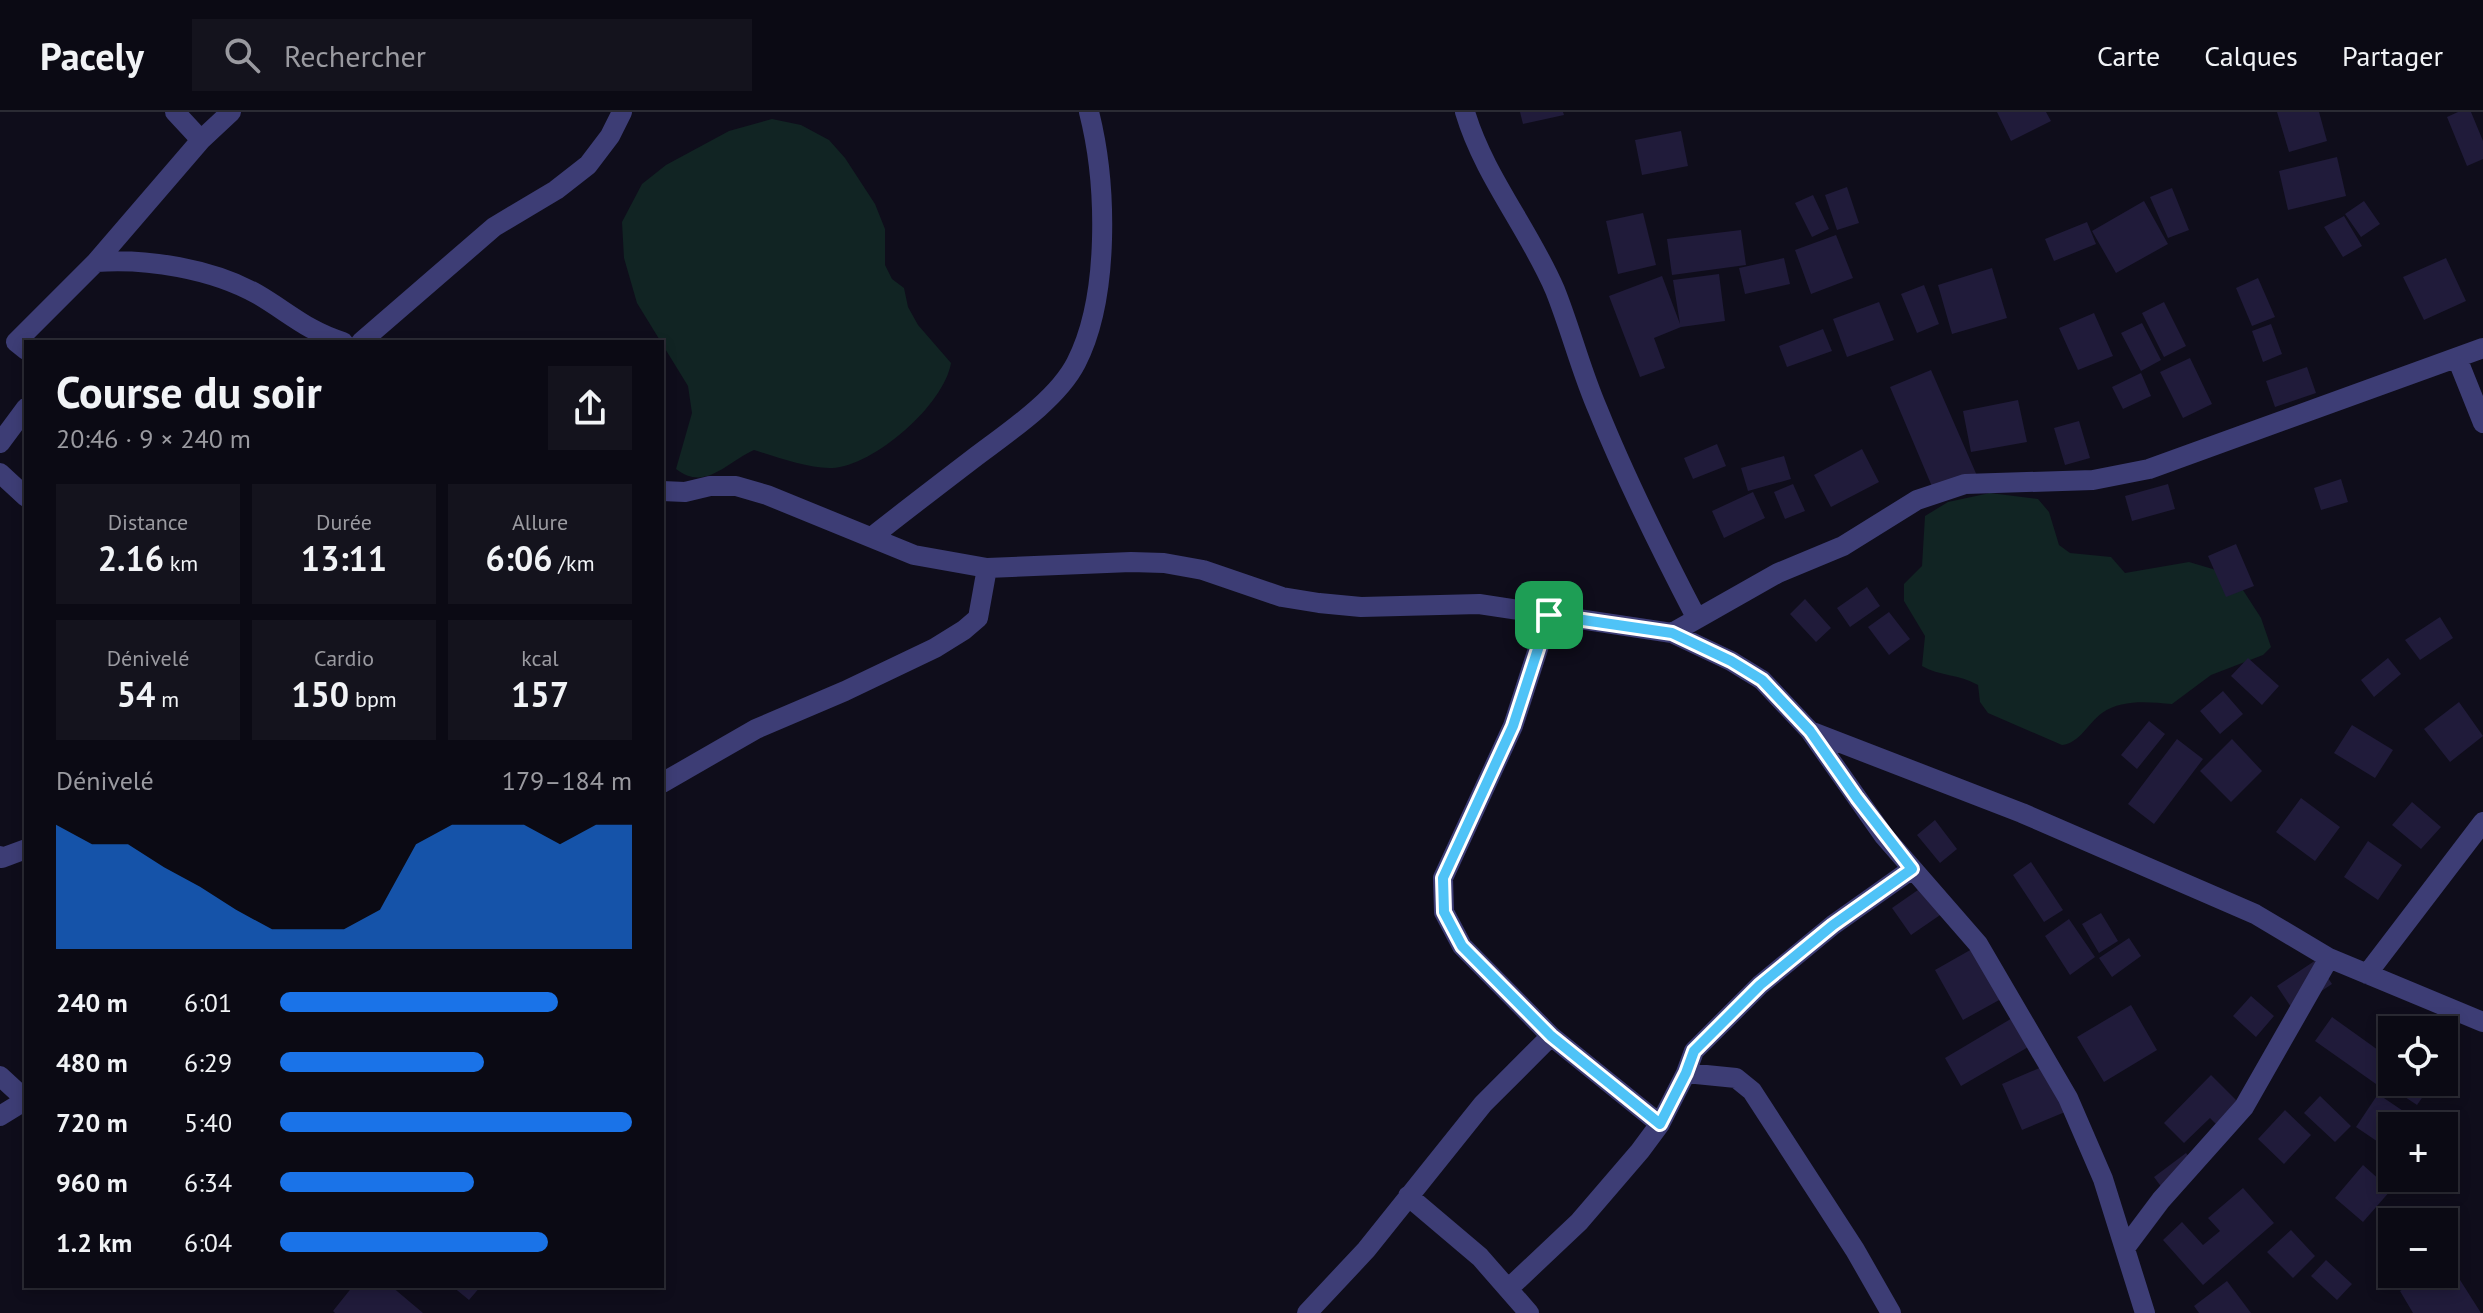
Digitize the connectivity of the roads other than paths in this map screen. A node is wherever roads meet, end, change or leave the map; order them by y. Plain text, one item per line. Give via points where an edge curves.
1 (175, 112) edge
2 (231, 112) edge
3 (622, 112) edge
4 (1089, 112) edge
5 (1465, 112) edge
6 (201, 140) junction
7 (96, 262) junction
8 (336, 340) edge
9 (363, 340) edge
10 (14, 345) edge
11 (2483, 348) edge
12 (2457, 358) junction
13 (24, 411) edge
14 (2483, 423) edge
15 (0, 443) edge
16 (0, 473) edge
17 (664, 491) edge
18 (24, 495) edge
19 (873, 536) junction
20 (987, 568) junction
21 (1549, 615) junction
22 (1697, 619) junction
23 (1672, 633) junction
24 (1810, 731) junction
25 (664, 782) edge
26 (2483, 822) edge
27 (24, 850) edge
28 (0, 856) edge
29 (1912, 869) junction
30 (2329, 958) junction
31 (2367, 974) junction
32 (2483, 1022) edge
33 (1551, 1036) junction
34 (1686, 1073) junction
35 (0, 1076) edge
36 (24, 1098) edge
37 (24, 1101) edge
38 (0, 1116) edge
39 (1660, 1124) junction
40 (1408, 1196) junction
41 (2125, 1248) junction
42 (1508, 1289) junction
43 (1307, 1313) edge
44 (1529, 1313) edge
45 (1891, 1313) edge
46 (2145, 1313) edge

1 - 6 street
2 - 6 street
3 - 9 street via 588,165 494,227
4 - 19 street via 1101,189 1101,271 1076,364 1020,423
5 - 22 street via 1485,161 1555,290 1598,410
6 - 7 street
7 - 8 street via 121,260 223,278
7 - 10 street
11 - 12 street
12 - 14 street
12 - 22 street via 2149,469 2093,480 1965,484 1917,500 1843,546 1778,573
13 - 15 street
16 - 18 street
17 - 19 street via 736,486
19 - 20 street via 914,555
20 - 21 street via 1164,563 1319,603 1479,604
20 - 25 street via 978,618 964,630 858,685 756,729
21 - 23 street
21 - 33 street via 1513,726 1443,878 1444,912 1462,946
22 - 23 street
23 - 24 street via 1762,680
24 - 29 street
24 - 30 street via 2022,813 2240,908
26 - 31 street
27 - 28 street
29 - 34 street via 1760,985 1694,1051
29 - 41 street via 1978,944 2068,1098
30 - 31 street
30 - 41 street via 2244,1107
31 - 32 street
33 - 39 street
33 - 40 street via 1483,1104
34 - 39 street
34 - 45 street via 1736,1078 1752,1091
35 - 36 street
37 - 38 street
39 - 42 street via 1579,1222
40 - 42 street via 1480,1257
40 - 43 street
41 - 46 street
42 - 44 street

